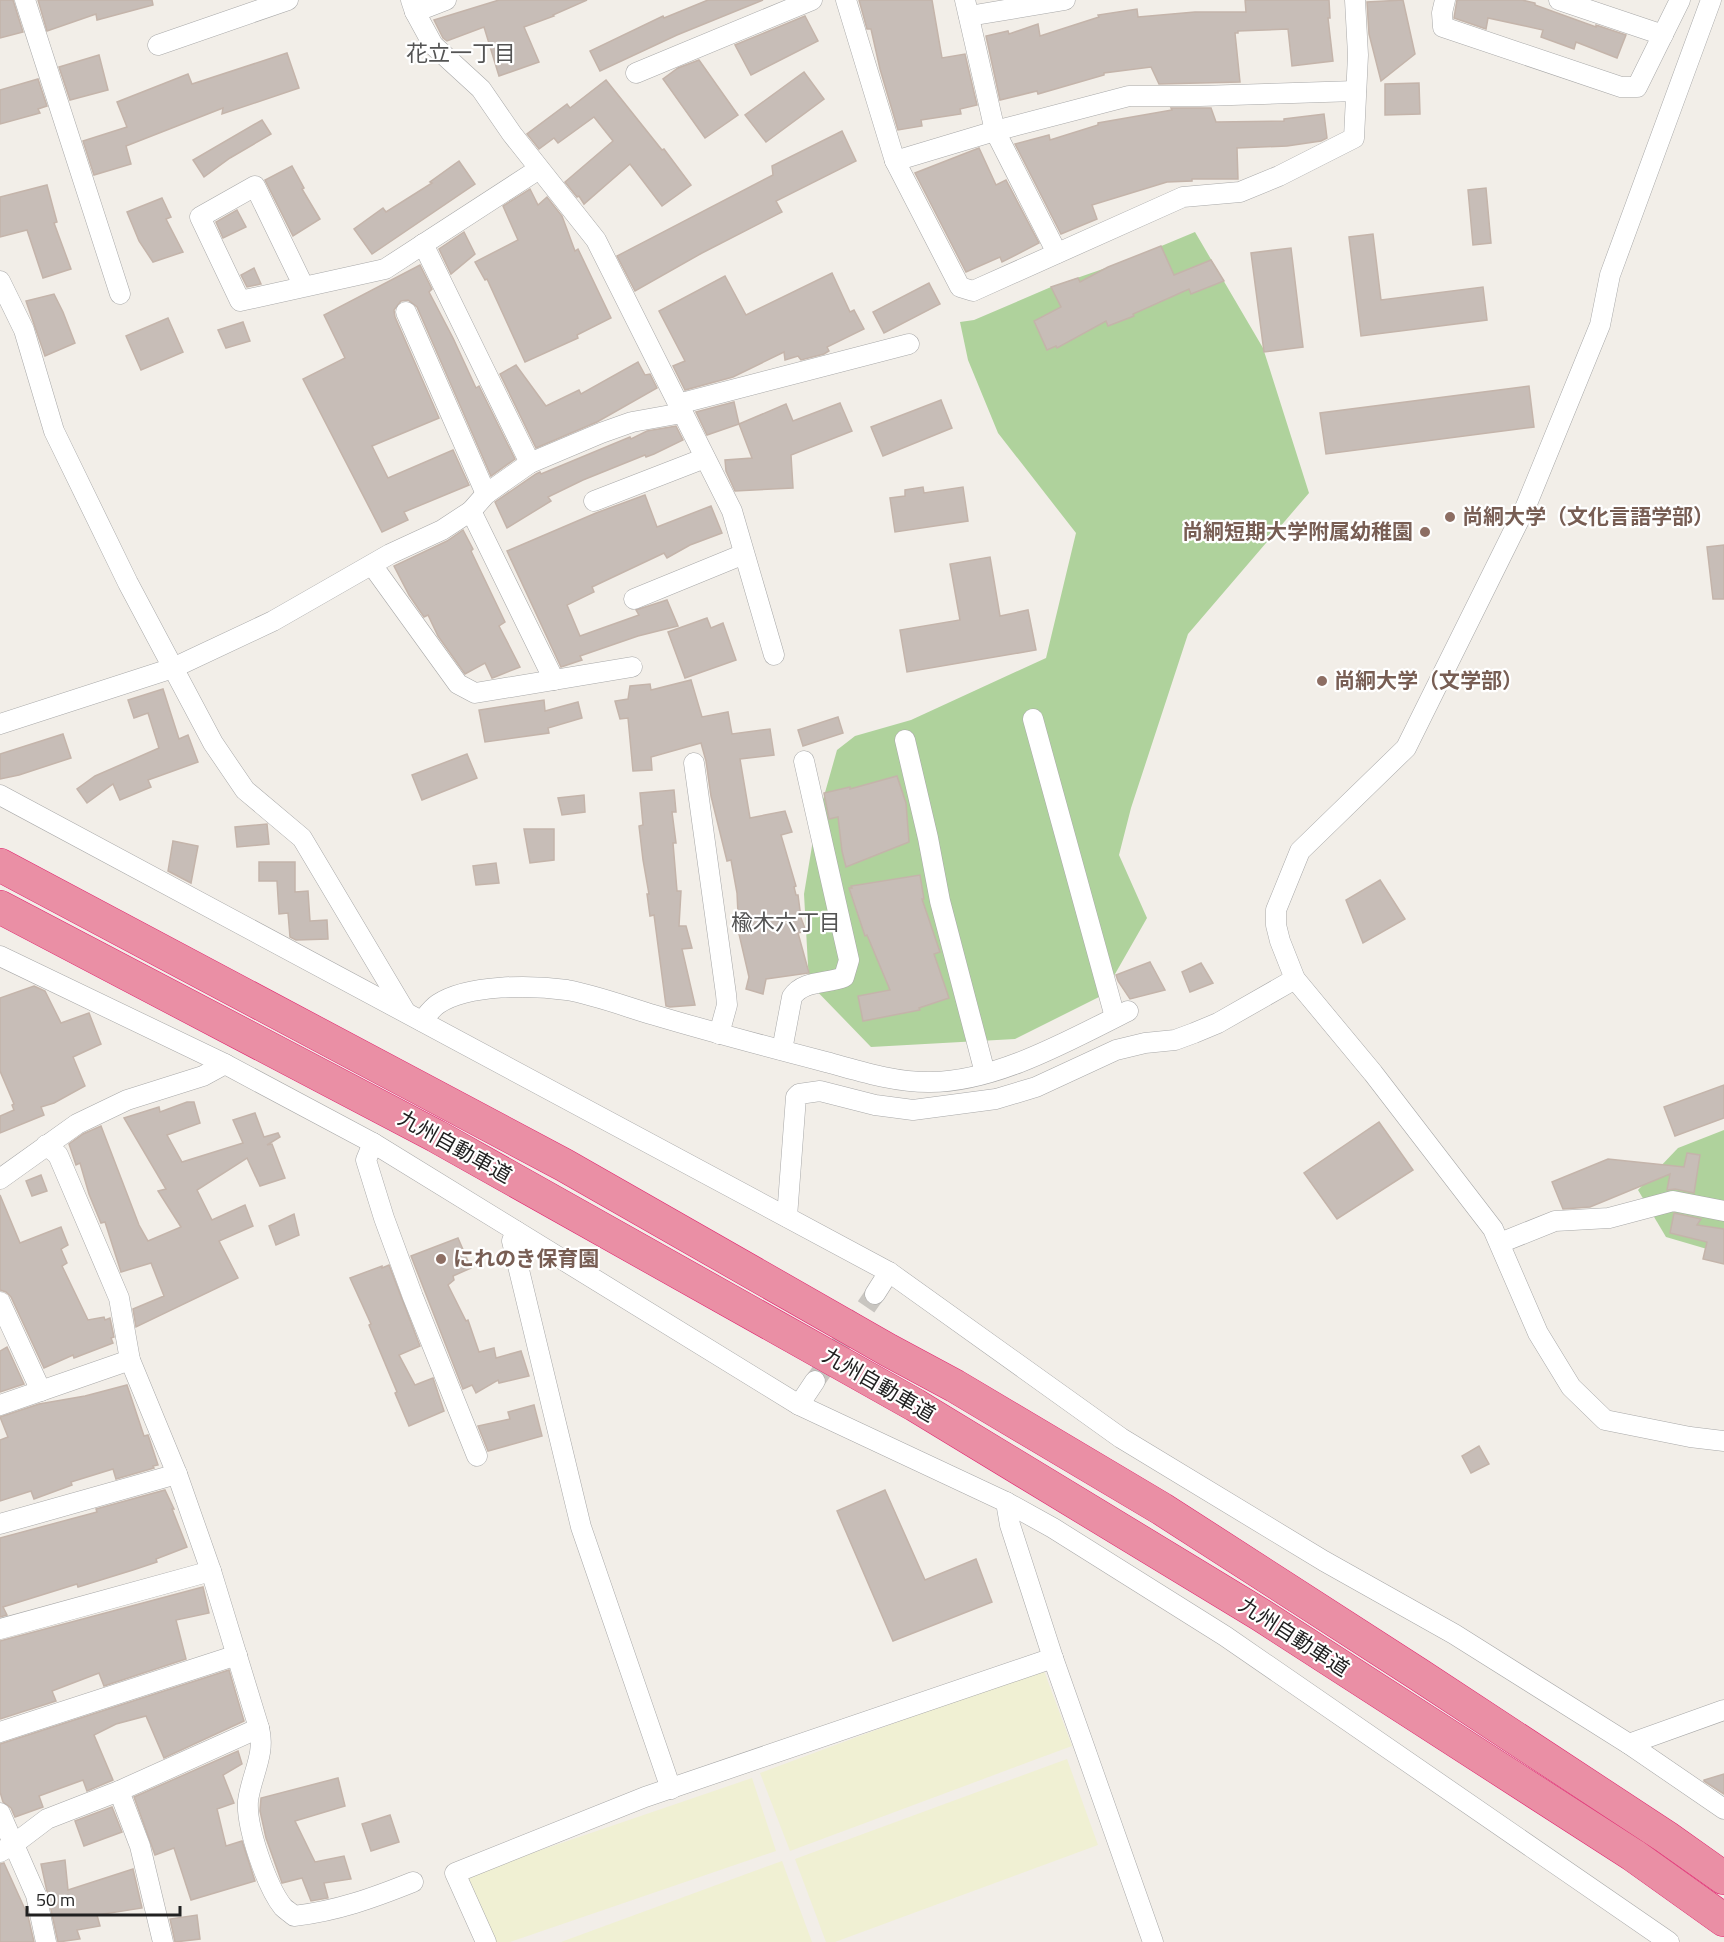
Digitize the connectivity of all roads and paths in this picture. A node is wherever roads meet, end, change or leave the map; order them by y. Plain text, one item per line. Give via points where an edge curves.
1 (26, 0) edge
2 (288, 0) edge
3 (446, 0) edge
4 (812, 0) edge
5 (846, 0) edge
6 (1065, 0) edge
7 (1355, 0) edge
8 (1445, 0) edge
9 (1558, 0) edge
10 (1680, 0) edge
11 (1711, 0) edge
12 (413, 6) edge
13 (967, 8) edge
14 (1663, 35) junction
15 (158, 45) dead end
16 (636, 73) dead end
17 (1356, 91) junction
18 (995, 131) junction
19 (895, 161) junction
20 (539, 169) junction
21 (423, 244) junction
22 (1057, 253) junction
23 (0, 281) edge
24 (304, 287) junction
25 (120, 294) dead end
26 (406, 312) dead end
27 (909, 344) dead end
28 (680, 408) junction
29 (705, 458) junction
30 (530, 464) junction
31 (486, 494) junction
32 (594, 501) dead end
33 (471, 511) junction
34 (744, 554) junction
35 (372, 565) junction
36 (634, 599) dead end
37 (774, 655) dead end
38 (632, 667) dead end
39 (174, 668) junction
40 (554, 680) junction
41 (1033, 719) dead end
42 (0, 724) edge
43 (905, 740) dead end
44 (804, 761) dead end
45 (694, 763) dead end
46 (0, 795) edge
47 (0, 865) edge
48 (0, 907) edge
49 (0, 956) edge
50 (1295, 979) junction
51 (414, 1016) junction
52 (719, 1034) junction
53 (782, 1050) junction
54 (225, 1064) junction
55 (985, 1072) junction
56 (373, 1143) junction
57 (46, 1145) junction
58 (0, 1179) edge
59 (1724, 1211) edge
60 (787, 1216) junction
61 (516, 1231) junction
62 (1500, 1243) junction
63 (889, 1272) junction
64 (875, 1294) tunnel mouth
65 (0, 1302) edge
66 (130, 1360) junction
67 (815, 1381) tunnel mouth
68 (41, 1391) junction
69 (0, 1405) edge
70 (798, 1405) junction
71 (1724, 1441) edge
72 (477, 1456) dead end
73 (177, 1474) junction
74 (1006, 1502) junction
75 (0, 1524) edge
76 (211, 1571) junction
77 (0, 1629) edge
78 (237, 1655) junction
79 (1053, 1658) junction
80 (1724, 1710) edge
81 (259, 1728) junction
82 (0, 1732) edge
83 (1629, 1744) junction
84 (671, 1789) junction
85 (119, 1791) junction
86 (1724, 1809) edge
87 (0, 1813) edge
88 (7, 1848) edge
89 (1724, 1878) edge
90 (413, 1882) dead end
91 (1724, 1920) edge
92 (46, 1942) edge
93 (163, 1942) edge
94 (486, 1942) edge
95 (1153, 1942) edge
96 (1669, 1942) edge

1 - 25 street
2 - 15 street
3 - 12 street
4 - 16 street
5 - 19 street
6 - 13 street
7 - 17 street
8 - 14 street via 1443,27 1621,87 1637,87
9 - 14 street
10 - 14 street
11 - 50 street via 1610,275 1600,325 1526,506 1406,748 1300,851 1276,910 1280,941
12 - 20 street via 433,45 481,89
13 - 18 street
17 - 18 street via 1129,96
17 - 22 street via 1354,138 1240,192 1183,197
18 - 19 street
18 - 22 street
19 - 22 street via 960,287 973,291
20 - 21 street
20 - 28 street via 596,240
21 - 24 street via 385,270
21 - 30 street
23 - 39 street via 24,330 54,431
24 - 24 street via 240,302 200,216 255,186
26 - 31 street
27 - 28 street
28 - 29 street
28 - 30 street via 601,433
29 - 32 street
29 - 34 street via 732,511
30 - 31 street
31 - 33 street
33 - 35 street
33 - 40 street
34 - 36 street
34 - 37 street
35 - 39 street via 273,621
35 - 40 street via 459,684 475,693
38 - 40 street
39 - 42 street
39 - 51 street via 213,743 245,790 302,838
41 - 55 street via 1121,1014 1063,1044
43 - 55 street via 940,901
44 - 53 street via 849,960 844,977 796,990
45 - 52 street via 726,994
46 - 51 street
47 - 89 highway, 九州自動車道 via 564,1165 955,1386 1181,1522 1458,1700
48 - 91 highway, 九州自動車道 via 436,1136 915,1405 1261,1615 1633,1855
49 - 54 street
50 - 60 street via 1210,1026 1175,1040 1116,1050 1036,1087 996,1099 913,1110 875,1106 820,1090 799,1094
50 - 62 street via 1373,1073
51 - 52 street via 450,998 485,988 567,990
51 - 60 street
52 - 53 street
53 - 55 street via 894,1080 938,1082
54 - 56 street
54 - 57 street via 203,1076 127,1100 77,1124
56 - 61 street
56 - 72 street via 366,1160 384,1218
57 - 58 street
57 - 66 street via 58,1155 119,1298
59 - 62 street via 1673,1201 1609,1218 1555,1221
60 - 63 street
61 - 70 street
61 - 84 street via 512,1241 581,1527
62 - 71 street via 1538,1334 1571,1387 1605,1420
63 - 64 street
63 - 83 street via 1120,1438 1454,1634
65 - 68 street
66 - 68 street
66 - 73 street
67 - 70 street
68 - 69 street
70 - 74 street
73 - 75 street
73 - 76 street
74 - 79 street
74 - 96 street via 1226,1636
76 - 77 street
76 - 78 street
78 - 81 street
78 - 82 street
79 - 84 street
79 - 95 street
80 - 83 street
81 - 85 street
81 - 90 street via 261,1751 248,1800 249,1820 261,1866 283,1907 294,1916 309,1914 362,1902
83 - 86 street
84 - 94 street via 455,1872
85 - 88 street via 47,1819
85 - 93 street via 140,1846
87 - 88 street
88 - 92 street via 36,1895

